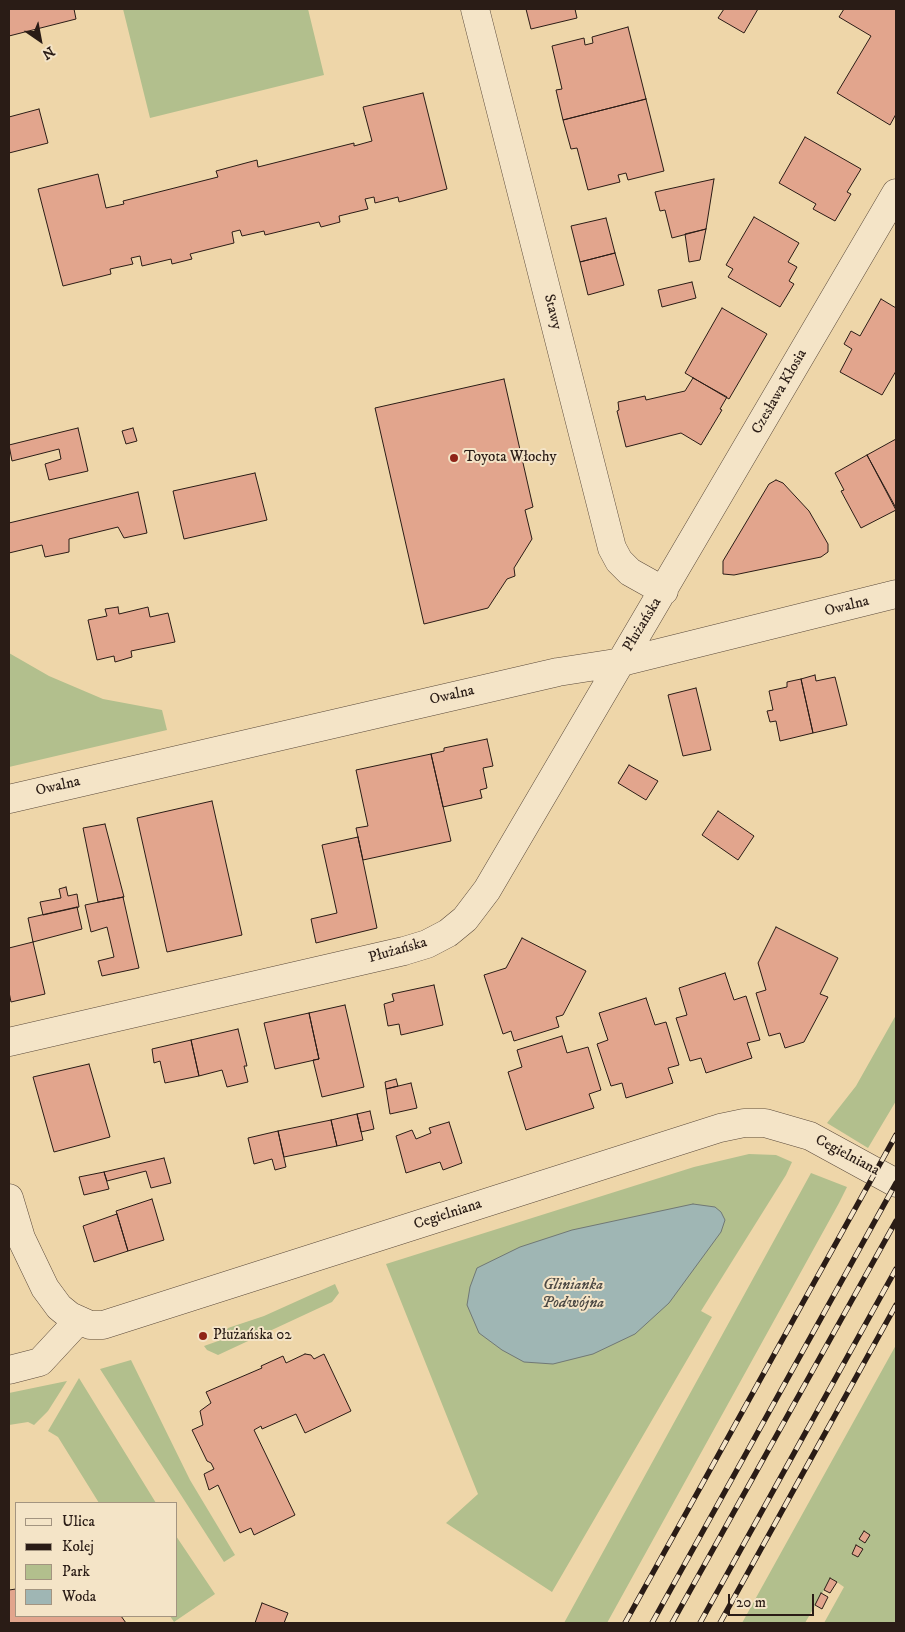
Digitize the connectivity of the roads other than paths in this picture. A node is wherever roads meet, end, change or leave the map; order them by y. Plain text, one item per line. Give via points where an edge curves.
1 (475, 9) edge
2 (896, 193) edge
3 (664, 591) junction
4 (896, 594) edge
5 (622, 662) junction
6 (9, 799) edge
7 (9, 1042) edge
8 (896, 1183) edge
9 (9, 1198) edge
10 (78, 1321) junction
11 (9, 1370) edge

1 - 3 street, Stawy via 612,548 619,562 630,572
2 - 3 street, Czesława Kłosia
3 - 5 street, Płużańska
4 - 5 street, Owalna
5 - 6 street, Owalna via 558,672
5 - 7 street, Płużańska via 479,903 448,933 404,951
8 - 10 street, Cegielniana via 810,1136 765,1123 744,1123 720,1128 113,1324 90,1325
9 - 10 street via 21,1238 45,1288 59,1307
10 - 11 street via 40,1362

